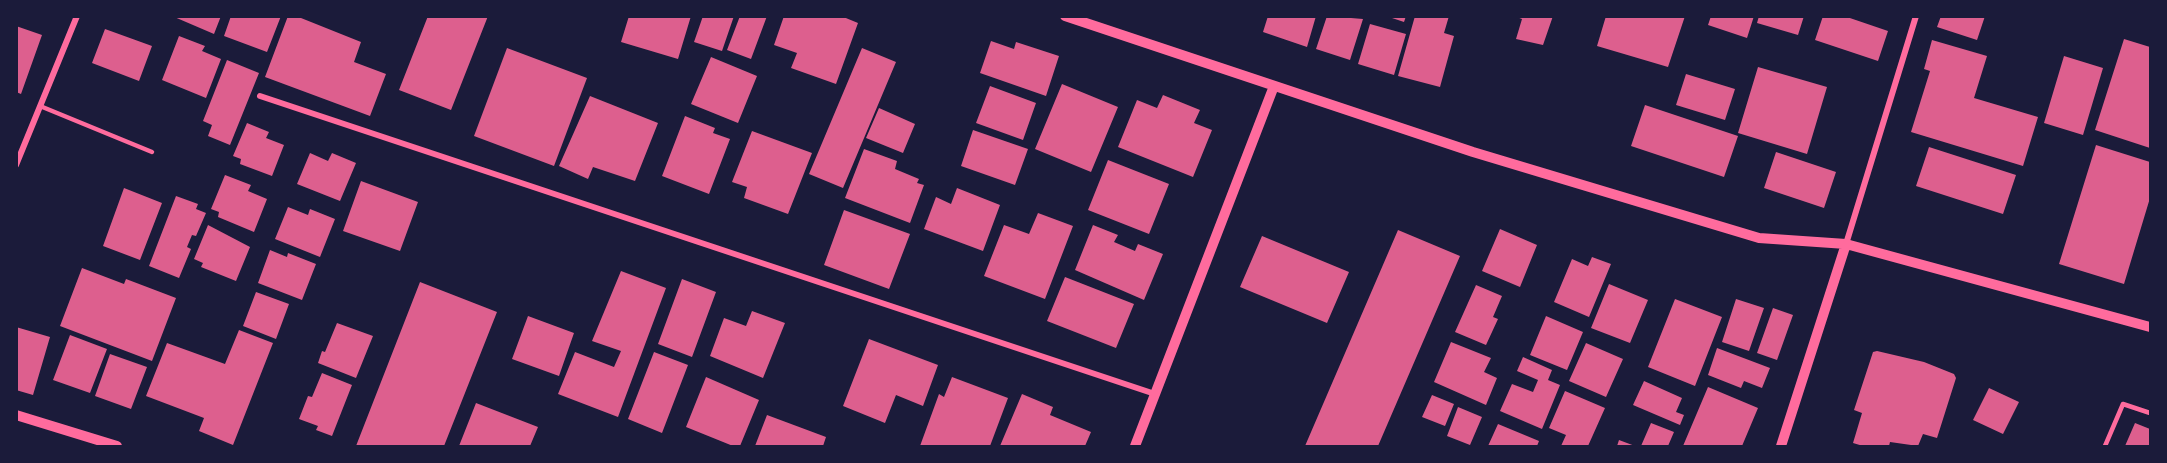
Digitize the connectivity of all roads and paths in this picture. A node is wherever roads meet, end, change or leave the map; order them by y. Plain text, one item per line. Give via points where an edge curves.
1 (77, 16) edge
2 (1065, 16) edge
3 (1916, 16) edge
4 (1274, 86) junction
5 (260, 96) dead end
6 (40, 106) junction
7 (152, 152) dead end
8 (16, 165) edge
9 (1846, 244) junction
10 (2151, 327) edge
11 (1155, 394) junction
12 (2151, 413) edge
13 (16, 415) edge
14 (117, 447) edge
15 (1135, 447) edge
16 (1781, 447) edge
17 (2105, 447) edge

1 - 6 street
2 - 4 street
3 - 9 street
4 - 9 street via 1473,152 1759,238
4 - 11 street
5 - 11 street
6 - 7 lane
6 - 8 street
9 - 10 street
9 - 16 street
11 - 15 street
12 - 17 lane via 2123,404
13 - 14 street

